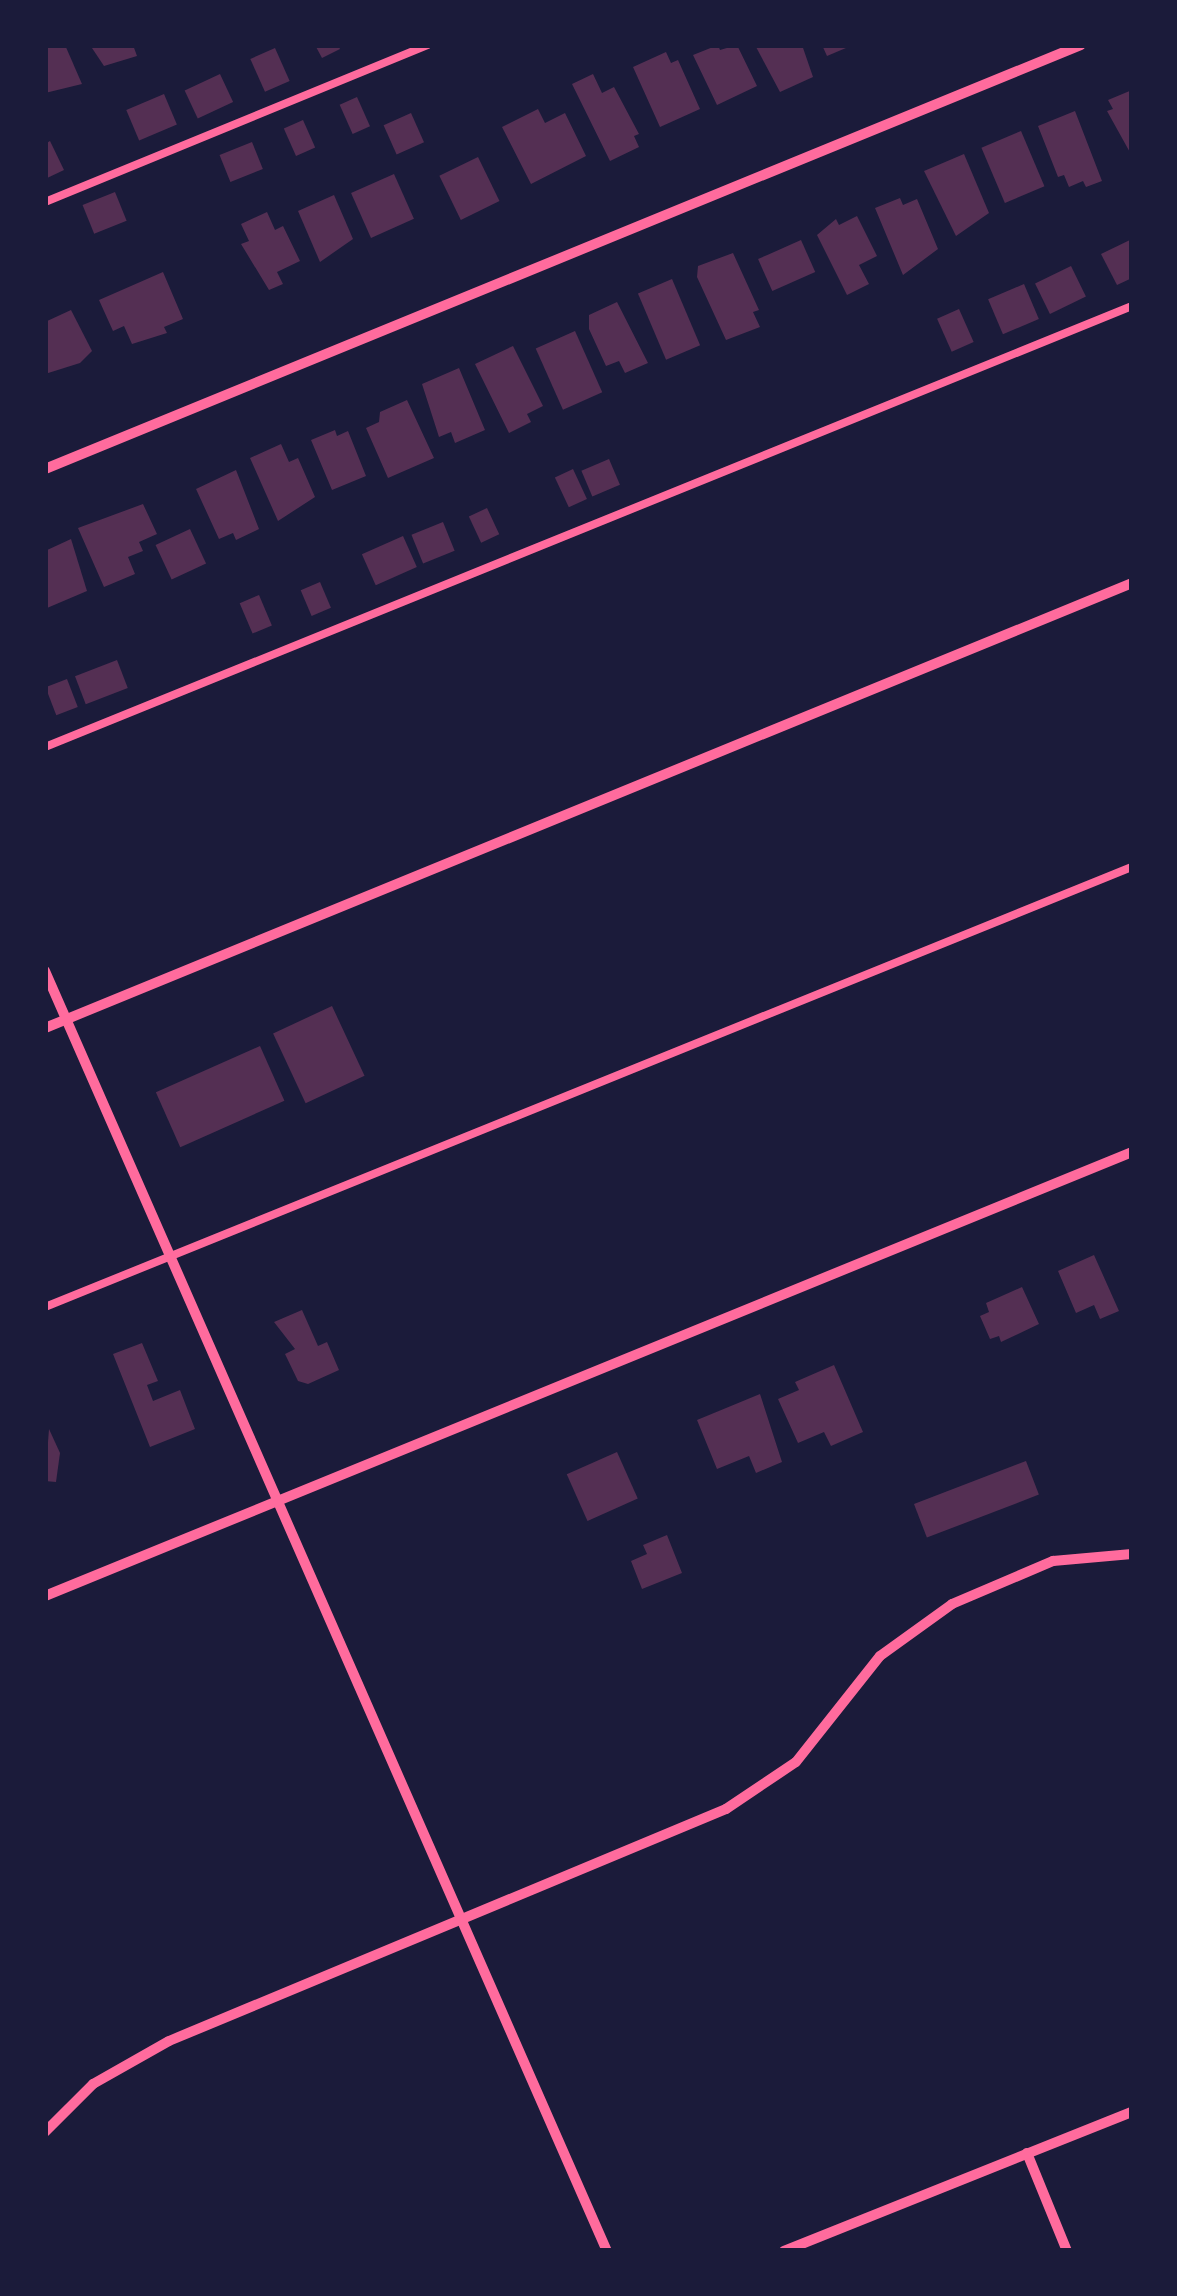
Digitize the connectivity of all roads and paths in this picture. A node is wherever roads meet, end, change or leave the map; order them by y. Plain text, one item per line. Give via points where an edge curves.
1 (428, 45) edge
2 (1081, 45) edge
3 (45, 202) edge
4 (1132, 306) edge
5 (45, 469) edge
6 (1132, 583) edge
7 (45, 747) edge
8 (1132, 867) edge
9 (45, 972) edge
10 (67, 1020) junction
11 (45, 1028) edge
12 (1132, 1152) edge
13 (170, 1253) junction
14 (45, 1306) edge
15 (280, 1502) junction
16 (1132, 1554) edge
17 (45, 1596) edge
18 (464, 1917) junction
19 (1132, 2112) edge
20 (45, 2132) edge
21 (1028, 2153) junction
22 (607, 2251) edge
23 (784, 2251) edge
24 (1066, 2251) edge

1 - 3 lane
2 - 5 street
4 - 7 lane
6 - 10 street
8 - 13 lane
9 - 10 street
10 - 11 street
10 - 13 street
12 - 15 street
13 - 14 lane
13 - 15 street
15 - 17 street
15 - 18 street
16 - 18 street via 1053,1561 952,1604 880,1656 826,1732 764,1787 726,1810
18 - 20 street via 120,2066
18 - 22 street
19 - 21 street
21 - 23 street
21 - 24 street

